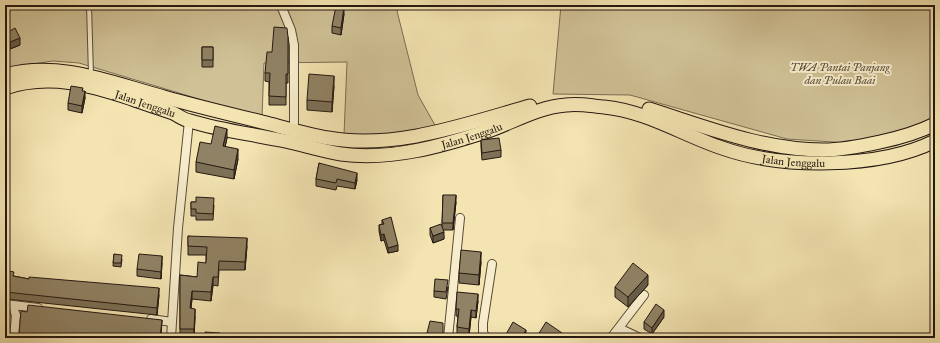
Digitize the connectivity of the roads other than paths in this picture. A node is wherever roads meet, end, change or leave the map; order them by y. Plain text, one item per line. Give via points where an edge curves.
1 (89, 5) edge
2 (282, 8) dead end
3 (5, 75) edge
4 (91, 76) junction
5 (5, 88) edge
6 (122, 91) junction
7 (565, 102) junction
8 (623, 106) junction
9 (189, 121) junction
10 (935, 124) edge
11 (294, 130) junction
12 (935, 141) edge
13 (460, 218) dead end
14 (492, 264) dead end
15 (644, 295) dead end
16 (8, 305) edge
17 (49, 309) edge
18 (141, 318) edge
19 (172, 322) junction
20 (618, 328) junction
21 (14, 338) edge
22 (171, 338) edge
23 (448, 338) edge
24 (487, 338) edge
25 (611, 338) edge
26 (640, 338) edge

1 - 4 lane
2 - 11 street via 294,45
3 - 4 main road, Jalan Jenggalu via 28,70 47,70
4 - 6 main road, Jalan Jenggalu
5 - 6 main road, Jalan Jenggalu via 20,82 50,80
6 - 9 main road, Jalan Jenggalu
6 - 11 main road, Jalan Jenggalu
7 - 8 main road, Jalan Jenggalu
7 - 9 main road, Jalan Jenggalu via 488,131 450,142 401,153 369,156 320,150
7 - 11 main road, Jalan Jenggalu via 396,139 367,141 329,138
8 - 10 main road, Jalan Jenggalu via 735,136 823,150 858,147 894,139
8 - 12 main road, Jalan Jenggalu via 723,149 784,162 835,162 870,158 900,153
9 - 19 street via 178,221
13 - 23 street
14 - 24 street via 483,323 483,332
15 - 20 street
16 - 17 street
16 - 21 street via 16,314
18 - 19 street
19 - 22 street
20 - 25 street
20 - 26 street

